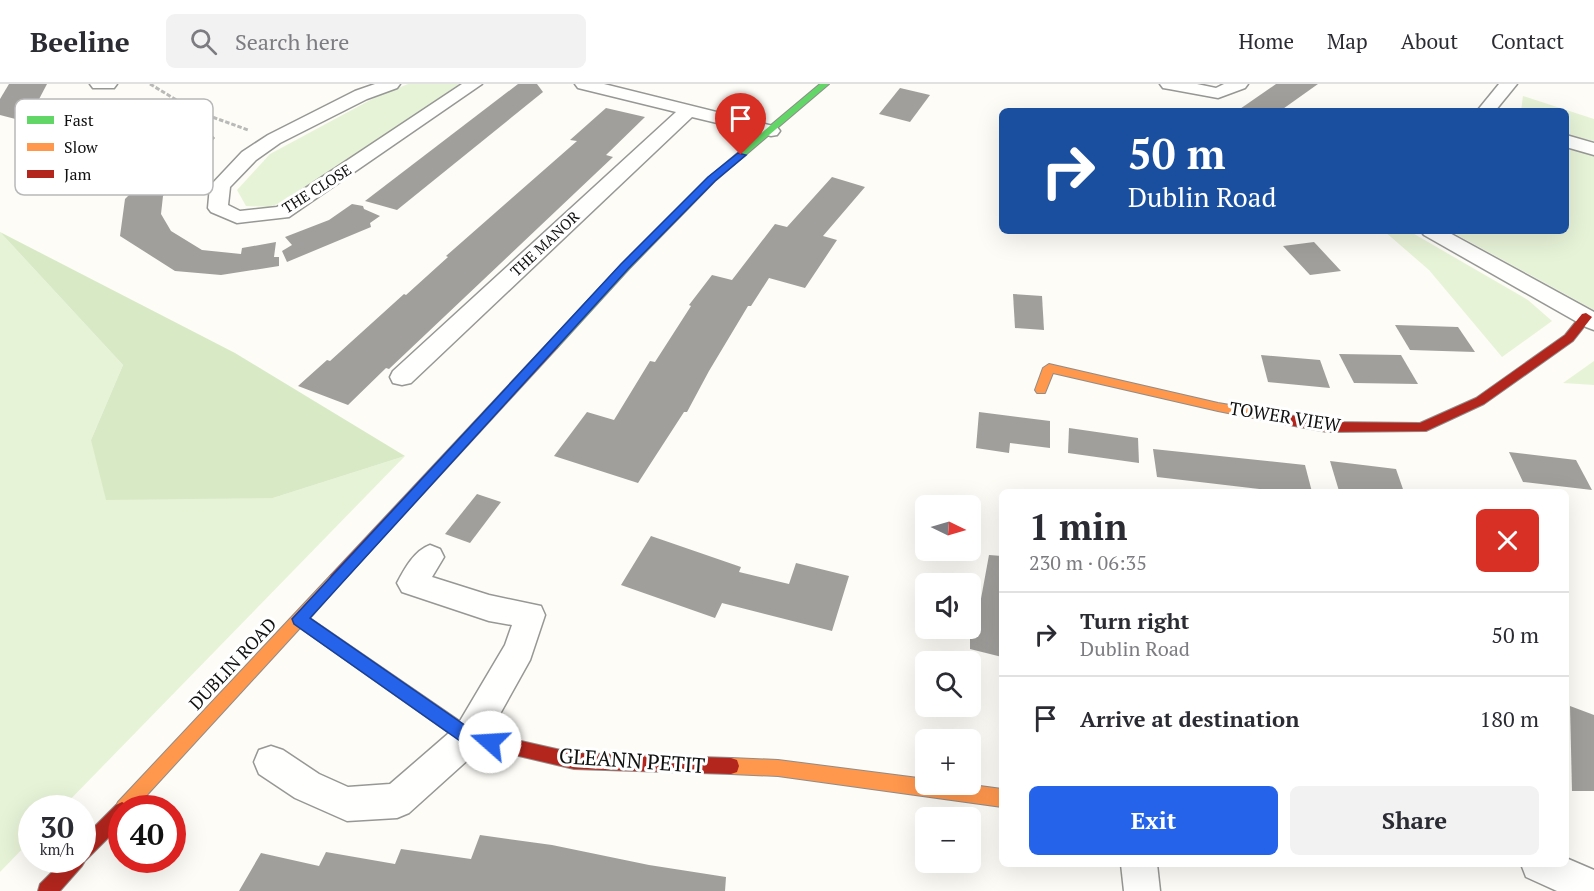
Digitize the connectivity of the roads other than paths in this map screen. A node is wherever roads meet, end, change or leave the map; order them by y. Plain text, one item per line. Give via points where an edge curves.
1 (99, 84) edge
2 (108, 84) edge
3 (391, 84) edge
4 (473, 84) edge
5 (584, 84) edge
6 (825, 84) edge
7 (1169, 84) edge
8 (1239, 84) edge
9 (1508, 84) edge
10 (1488, 108) edge
11 (688, 111) junction
12 (771, 132) junction
13 (1569, 142) edge
14 (1594, 149) edge
15 (1436, 234) edge
16 (1590, 320) edge
17 (402, 377) dead end
18 (1041, 390) dead end
19 (430, 557) dead end
20 (299, 619) junction
21 (469, 737) junction
22 (271, 762) dead end
23 (136, 795) edge
24 (999, 798) edge
25 (108, 825) edge
26 (96, 838) edge
27 (1139, 867) edge
28 (1546, 867) edge
29 (64, 873) edge
30 (1594, 889) edge
31 (47, 891) edge
32 (1142, 891) edge

1 - 2 street
3 - 4 street, THE CLOSE via 274,139 249,156 220,186 218,208 237,217 282,213
5 - 11 street
6 - 12 street, DUBLIN ROAD
7 - 8 street via 1218,93
9 - 10 street
11 - 12 street
11 - 17 street, THE MANOR
12 - 20 street, DUBLIN ROAD via 712,179 624,267
13 - 14 street
15 - 16 street, TOWER VIEW
16 - 18 street, TOWER VIEW via 1480,401 1421,428 1328,427 1218,407 1049,368
19 - 21 street via 412,583 489,608 530,615 519,650
20 - 21 street, GLEANN PETIT
20 - 23 street, DUBLIN ROAD
21 - 22 street via 397,801 347,804 307,786
21 - 24 street, GLEANN PETIT via 574,761 778,768
25 - 26 street, DUBLIN ROAD
27 - 32 street
28 - 30 street
29 - 31 street

